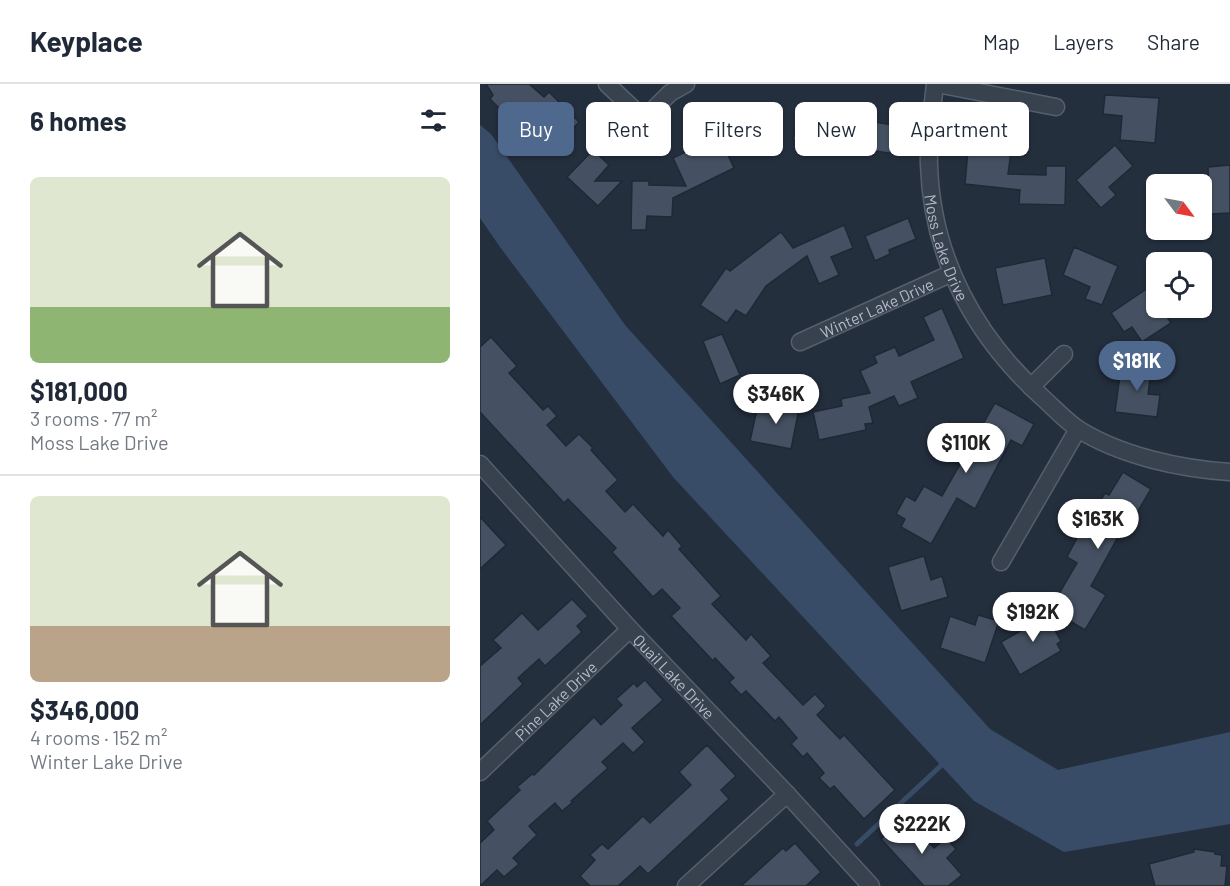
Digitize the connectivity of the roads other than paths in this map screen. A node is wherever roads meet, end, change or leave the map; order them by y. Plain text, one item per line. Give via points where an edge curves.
1 (607, 84) edge
2 (686, 84) edge
3 (936, 84) edge
4 (1056, 107) dead end
5 (952, 273) junction
6 (800, 342) dead end
7 (1064, 354) dead end
8 (1031, 387) junction
9 (1078, 429) junction
10 (481, 468) edge
11 (1230, 472) edge
12 (1001, 562) dead end
13 (630, 629) junction
14 (480, 772) edge
15 (787, 794) junction
16 (686, 886) edge
17 (871, 886) edge

1 - 2 street via 644,119 670,93
3 - 4 street
3 - 5 street, Moss Lake Drive via 929,166 934,207
5 - 6 street, Winter Lake Drive
5 - 8 street, Moss Lake Drive via 967,307 988,338
7 - 8 street
8 - 9 street, Moss Lake Drive
9 - 11 street, Moss Lake Drive via 1139,456 1171,465
9 - 12 street
10 - 13 street, Quail Lake Drive
13 - 14 street, Pine Lake Drive
13 - 15 street, Quail Lake Drive
15 - 16 street
15 - 17 street, Quail Lake Drive

